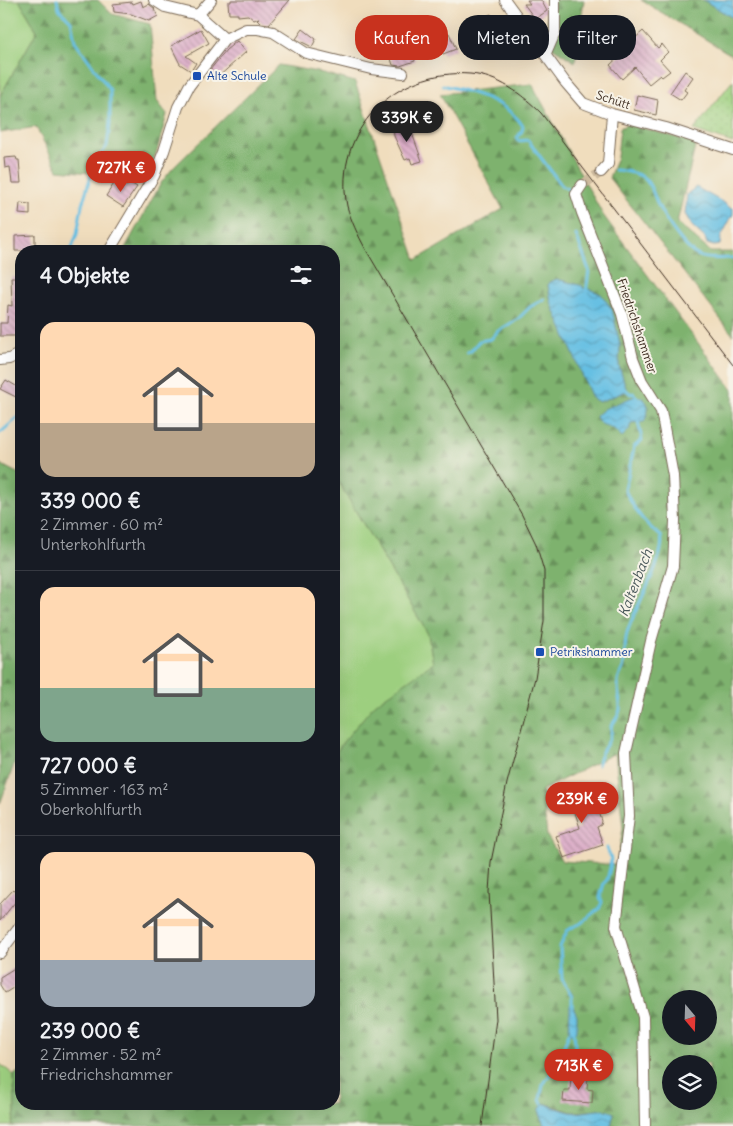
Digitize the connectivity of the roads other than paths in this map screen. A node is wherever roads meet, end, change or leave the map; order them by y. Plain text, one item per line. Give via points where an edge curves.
1 (154, 0) edge
2 (211, 0) edge
3 (505, 0) edge
4 (555, 0) edge
5 (198, 15) junction
6 (516, 15) edge
7 (225, 39) junction
8 (549, 47) edge
9 (549, 58) edge
10 (403, 73) dead end
11 (612, 114) junction
12 (733, 150) edge
13 (601, 172) tunnel mouth
14 (582, 185) dead end
15 (113, 245) edge
16 (15, 356) edge
17 (0, 360) edge
18 (15, 933) edge
19 (0, 953) edge
20 (645, 1126) edge

1 - 5 street via 165,7
2 - 5 street
3 - 6 street, Schütt
4 - 8 street via 555,33
5 - 7 street
7 - 10 street via 246,28 274,32 306,53 371,69
7 - 15 street via 189,86 178,107 154,176
9 - 11 street, Schütt via 584,103
11 - 12 street, Schütt
11 - 13 street via 608,164
14 - 20 street, Friedrichshammer via 576,194 622,314 642,381 661,411 673,476 674,566 651,641 626,753 629,816 616,926 643,1017
16 - 17 street
18 - 19 street

